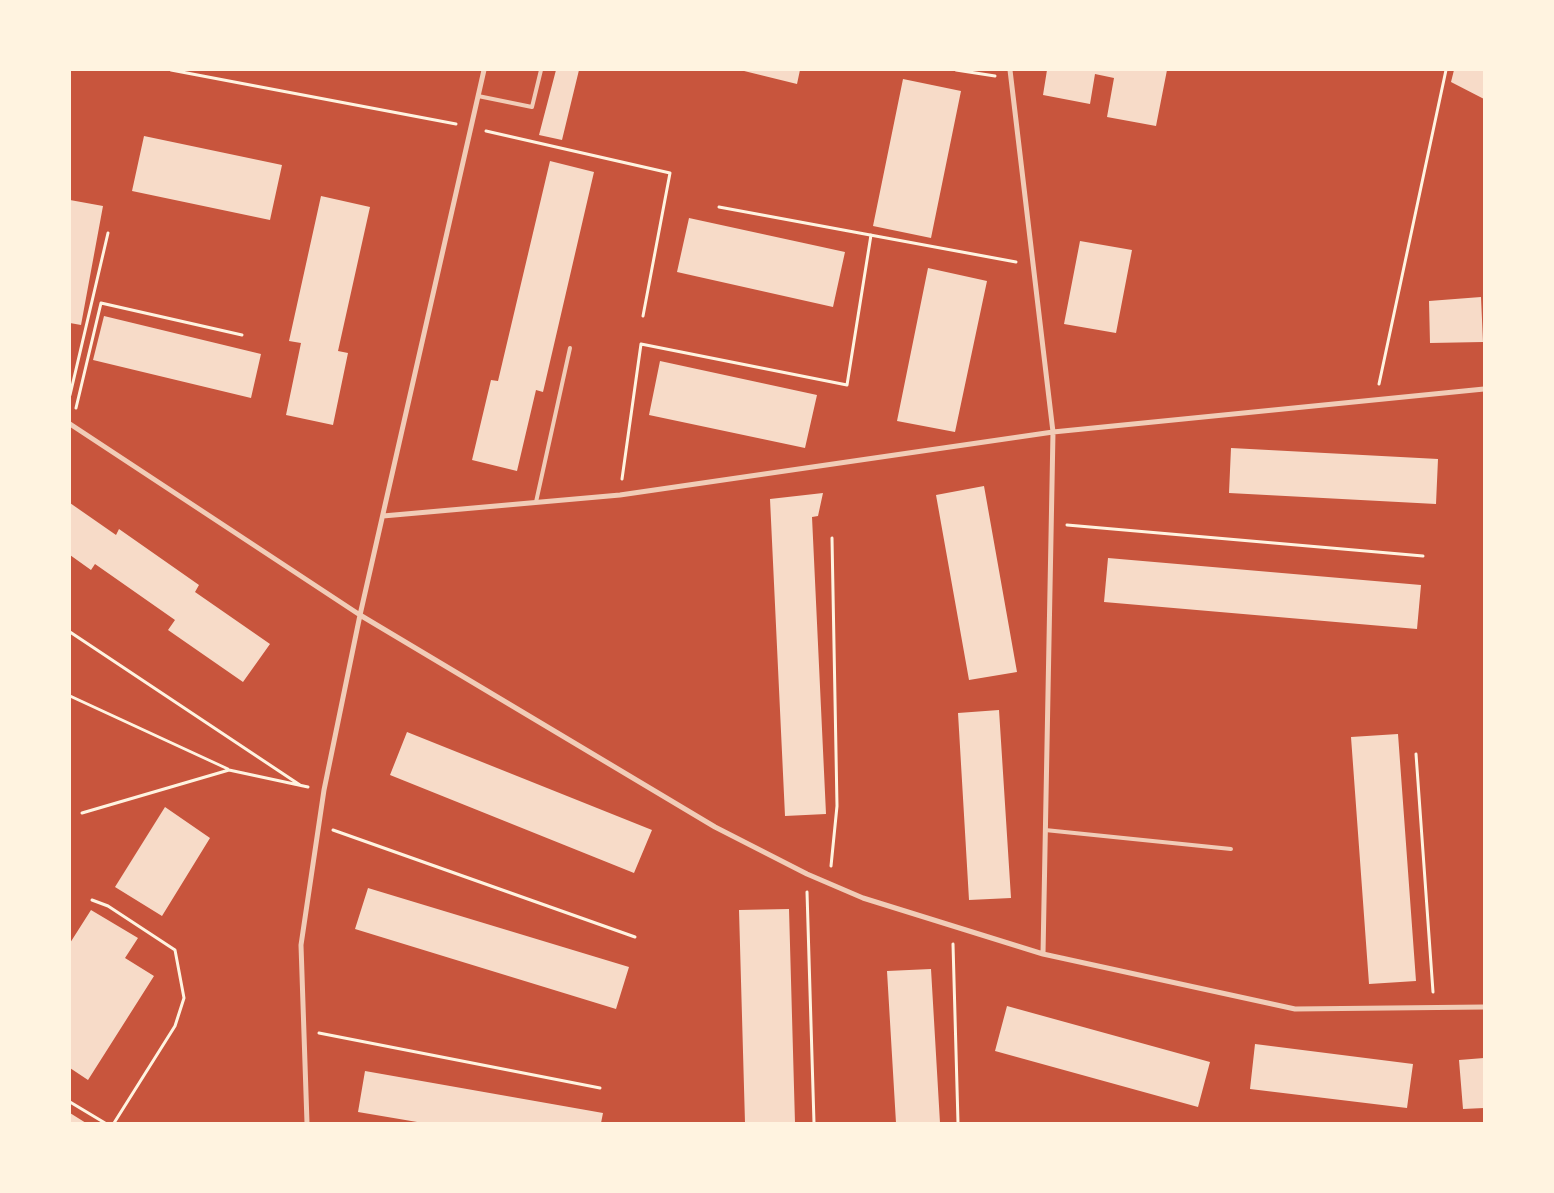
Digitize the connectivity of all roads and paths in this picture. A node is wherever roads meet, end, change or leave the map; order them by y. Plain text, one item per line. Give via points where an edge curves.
1 (171, 70) edge
2 (484, 70) edge
3 (541, 70) edge
4 (956, 70) edge
5 (1010, 70) edge
6 (1446, 70) edge
7 (1011, 79) junction
8 (478, 96) junction
9 (471, 127) junction
10 (719, 207) dead end
11 (108, 234) dead end
12 (871, 236) junction
13 (1033, 266) junction
14 (643, 316) dead end
15 (242, 335) dead end
16 (570, 348) dead end
17 (1484, 389) edge
18 (70, 395) edge
19 (1376, 400) junction
20 (71, 425) edge
21 (1053, 432) junction
22 (620, 494) junction
23 (536, 502) junction
24 (383, 516) junction
25 (1051, 523) junction
26 (832, 538) dead end
27 (1423, 556) dead end
28 (360, 615) junction
29 (70, 632) edge
30 (70, 696) edge
31 (1416, 754) dead end
32 (229, 770) junction
33 (300, 785) junction
34 (324, 790) junction
35 (82, 813) dead end
36 (318, 824) junction
37 (1046, 830) junction
38 (1231, 849) dead end
39 (807, 874) junction
40 (830, 884) junction
41 (92, 900) dead end
42 (953, 926) junction
43 (635, 937) dead end
44 (1043, 954) junction
45 (1484, 1007) edge
46 (1434, 1008) junction
47 (304, 1030) junction
48 (600, 1088) dead end
49 (70, 1102) edge
50 (105, 1123) edge
51 (114, 1123) edge
52 (307, 1123) edge
53 (814, 1123) edge
54 (958, 1123) edge

1 - 9 path
2 - 8 street
3 - 8 lane via 532,107
4 - 7 path
5 - 7 street
6 - 19 path
7 - 13 street
8 - 9 street
9 - 14 path via 670,173
9 - 24 street
10 - 12 path
11 - 18 path
12 - 13 path
12 - 22 path via 847,385 642,344
13 - 21 street
15 - 20 path via 101,303
16 - 23 lane
17 - 19 street
19 - 21 street
20 - 28 street
21 - 22 street
21 - 25 street
22 - 23 street
23 - 24 street
24 - 28 street
25 - 27 path
25 - 37 street
26 - 40 path via 837,806
28 - 34 street
28 - 39 street via 715,827
29 - 33 path
30 - 32 path
31 - 46 path
32 - 33 path
32 - 35 path
33 - 34 path
34 - 36 street
36 - 43 path
36 - 47 street via 301,945
37 - 38 lane
37 - 44 street
39 - 40 street
39 - 53 path
40 - 42 street via 863,898
41 - 51 path via 108,906 175,950 184,998 175,1026
42 - 44 street
42 - 54 path
44 - 46 street via 1295,1008
45 - 46 street
47 - 48 path
47 - 52 street
49 - 50 path

